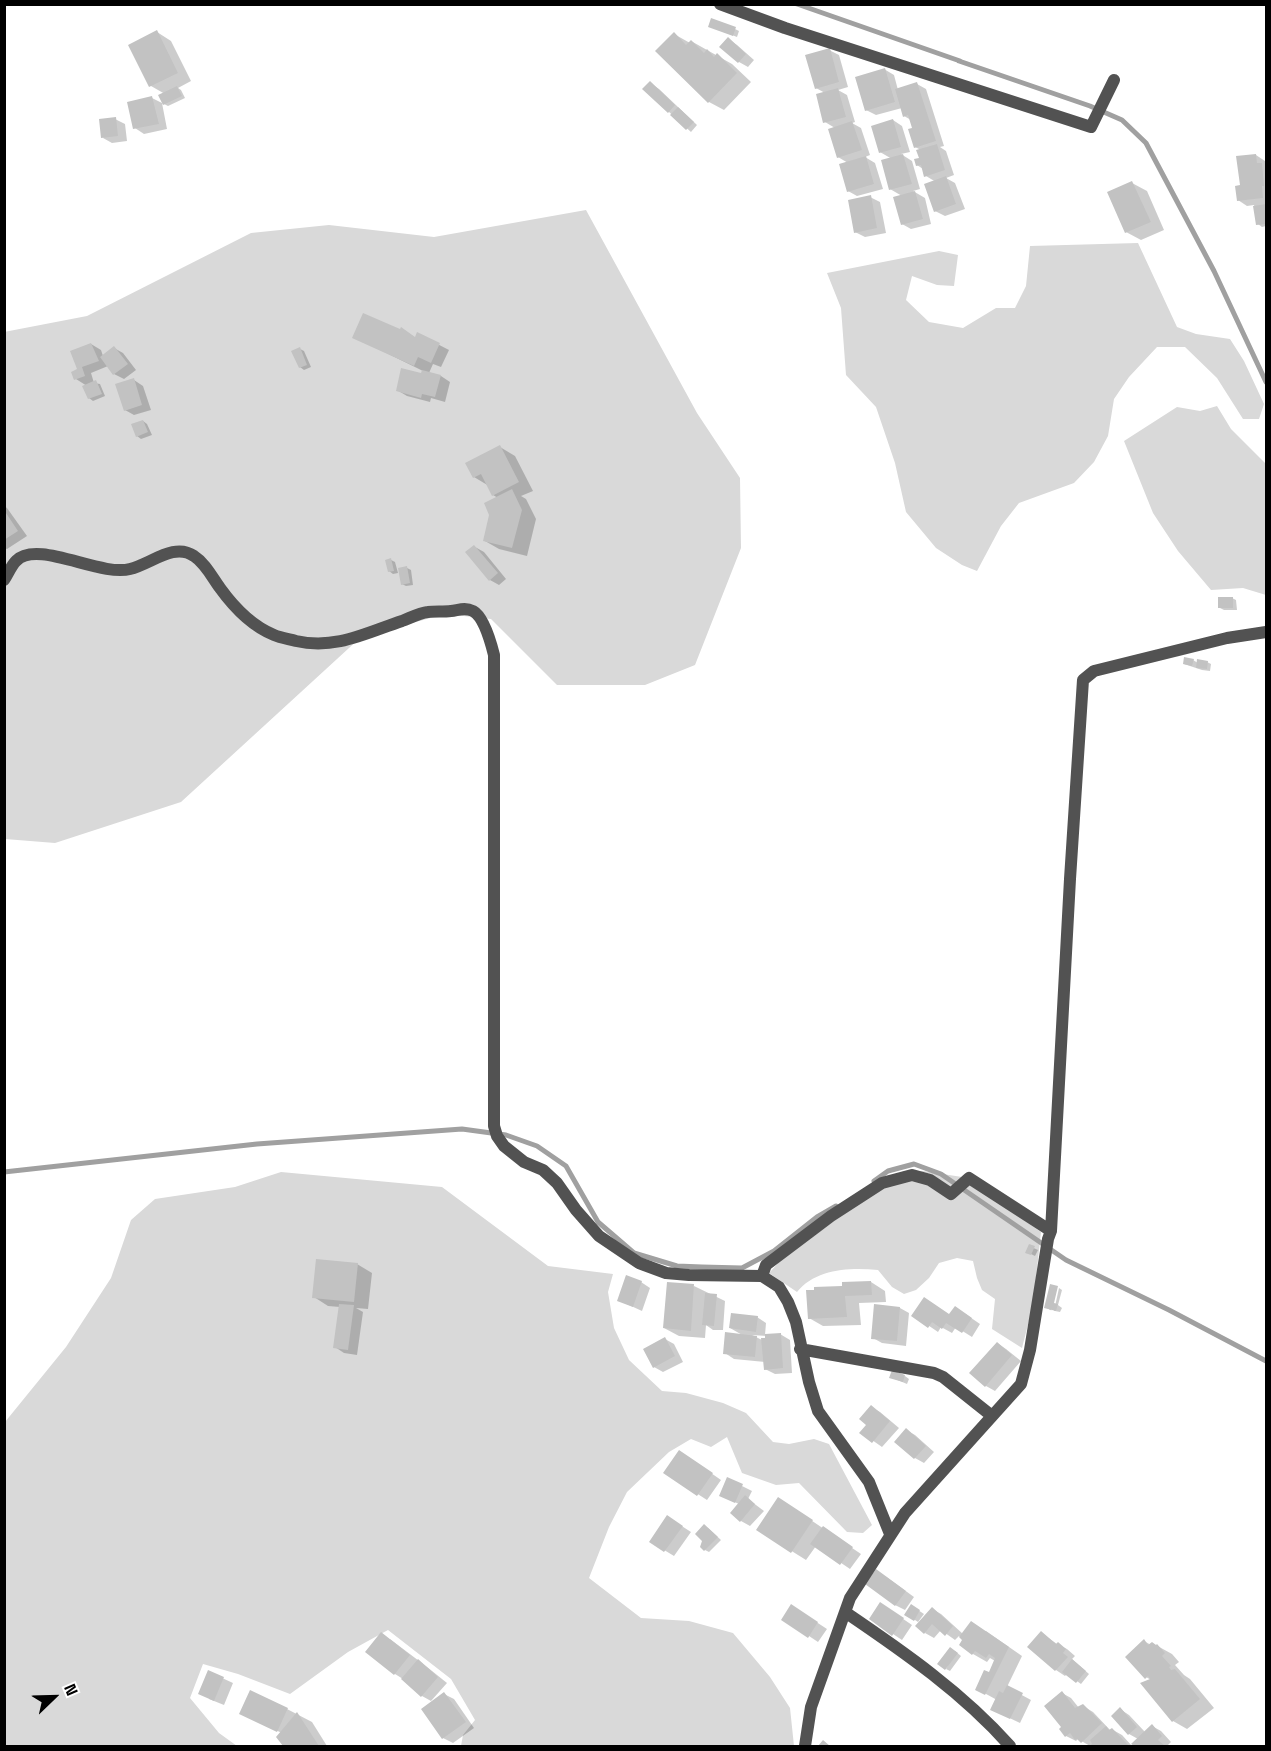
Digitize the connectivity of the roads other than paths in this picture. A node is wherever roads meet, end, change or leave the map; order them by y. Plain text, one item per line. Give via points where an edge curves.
1 (720, 4) edge
2 (1114, 80) dead end
3 (4, 580) edge
4 (1266, 632) edge
5 (1051, 1231) junction
6 (762, 1276) junction
7 (800, 1349) junction
8 (992, 1416) junction
9 (890, 1534) junction
10 (844, 1612) junction
11 (805, 1746) edge
12 (1010, 1746) edge

1 - 2 street via 1091,127
3 - 6 street via 15,561 32,553 127,570 174,550 185,552 205,567 249,620 274,635 323,644 340,643 427,612 465,608 475,612 494,655 497,1136 524,1162 543,1170 557,1183 599,1236 639,1263 666,1273
4 - 5 street via 1094,671 1083,680
5 - 6 street via 969,1178 951,1194 930,1180 912,1175 882,1183 831,1216 766,1265
5 - 8 street via 1021,1384
6 - 7 street via 778,1287 788,1302
7 - 8 street via 934,1373
7 - 9 street via 818,1411 868,1482
8 - 9 street via 904,1513
9 - 10 street
10 - 11 street via 811,1707
10 - 12 street via 911,1657

